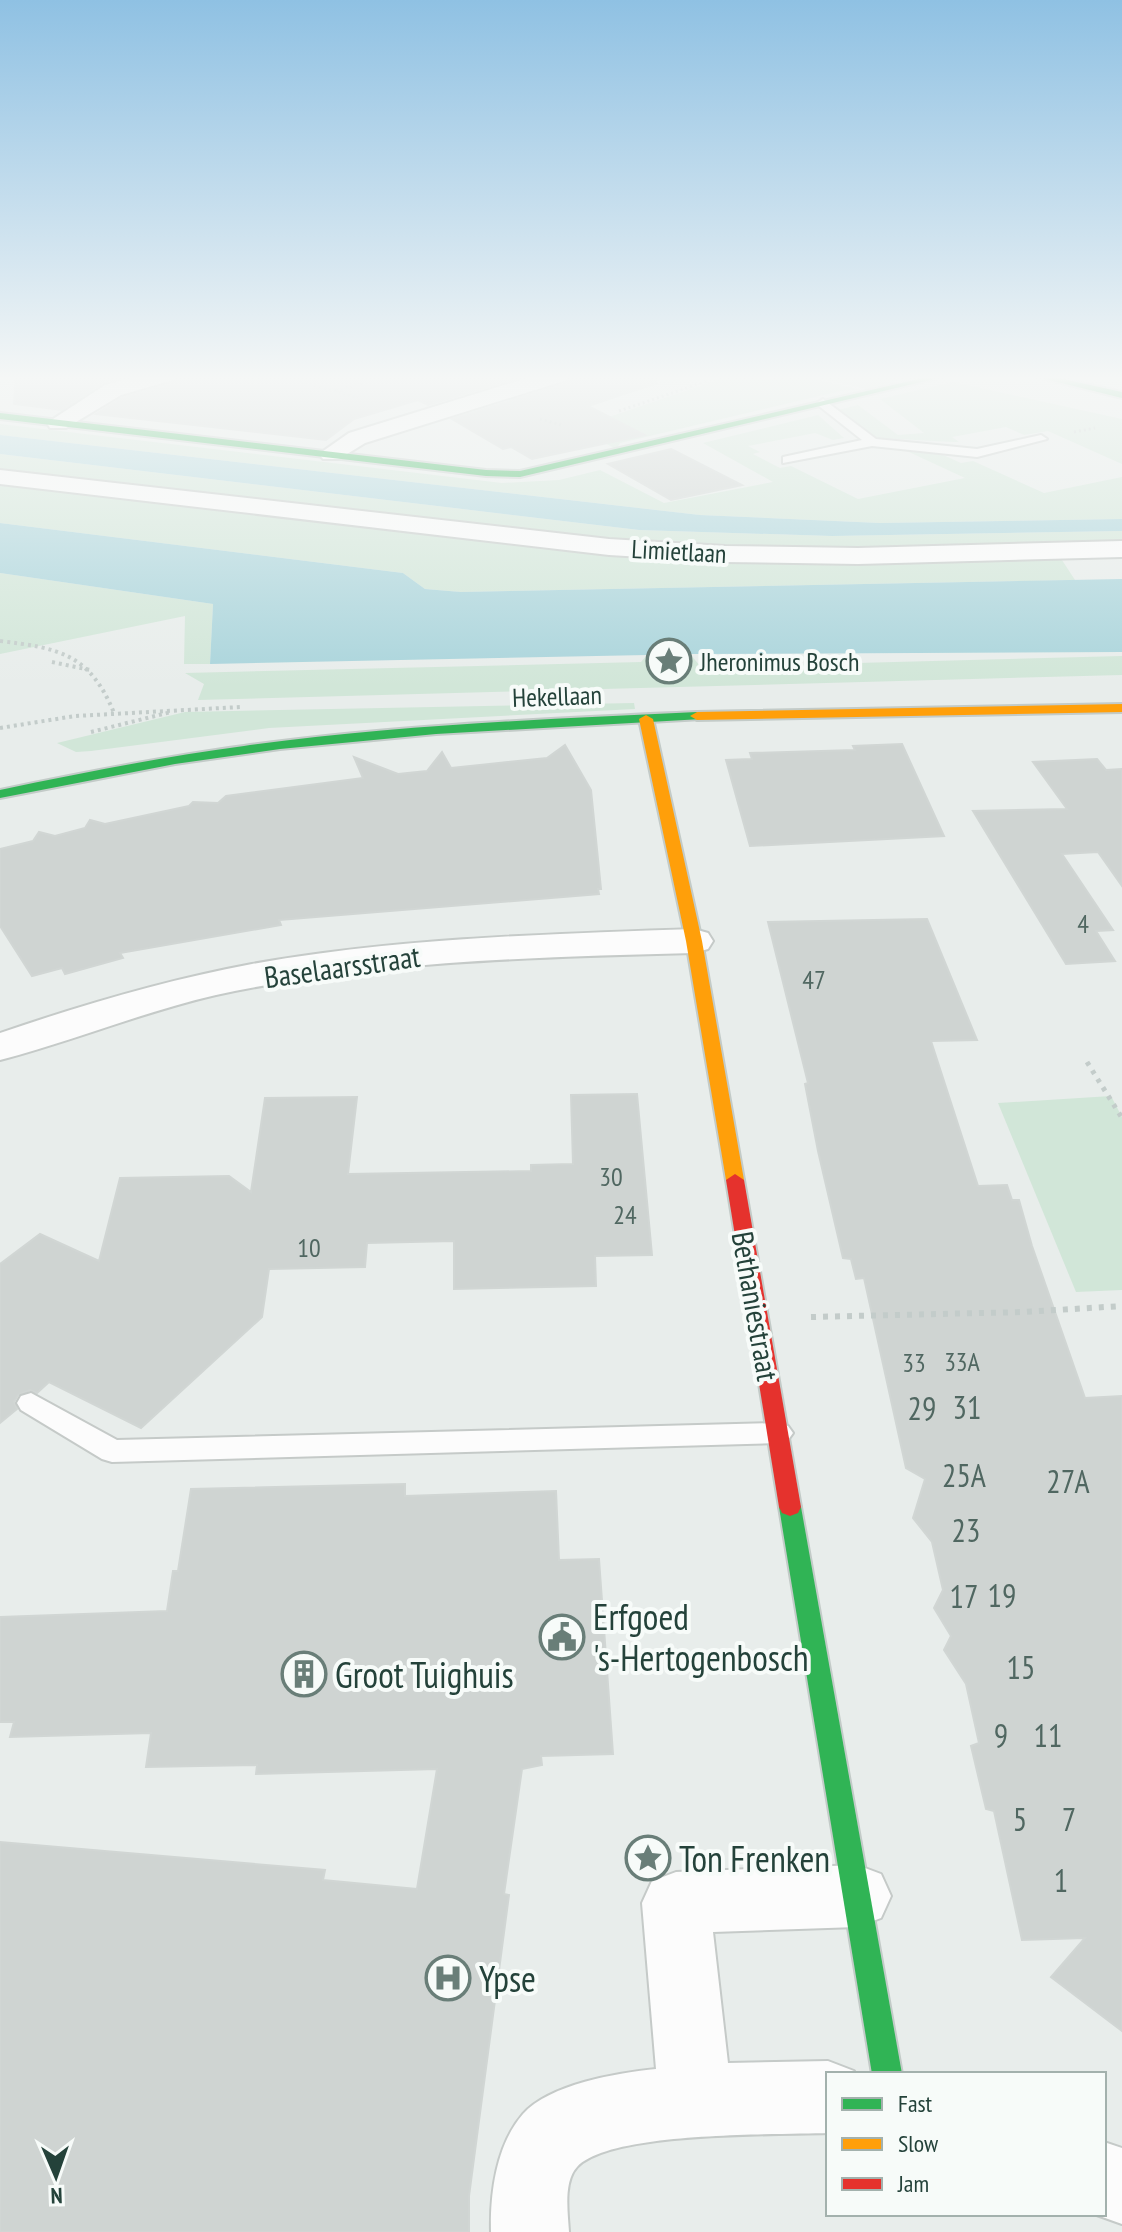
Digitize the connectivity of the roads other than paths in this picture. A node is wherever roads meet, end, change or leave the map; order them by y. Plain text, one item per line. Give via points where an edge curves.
1 (19, 479) edge
2 (1122, 549) edge
3 (1122, 708) edge
4 (646, 719) junction
5 (0, 794) edge
6 (694, 941) junction
7 (0, 1047) edge
8 (31, 1403) dead end
9 (778, 1433) junction
10 (857, 1896) junction
11 (887, 2072) edge
12 (826, 2097) edge
13 (696, 2103) junction
14 (530, 2232) edge

1 - 2 street, Limietlaan via 696,553 858,556
3 - 4 street, Hekellaan
4 - 5 street, Hekellaan via 494,725 253,749
4 - 6 street, Bethaniestraat
6 - 7 street, Baselaarsstraat via 514,947 285,970 64,1024
6 - 9 street, Bethaniestraat
8 - 9 lane via 112,1451
9 - 10 street, Bethaniestraat
10 - 11 street, Bethaniestraat
10 - 13 street via 676,1903
12 - 13 street
13 - 14 street via 580,2119 553,2137 534,2166

